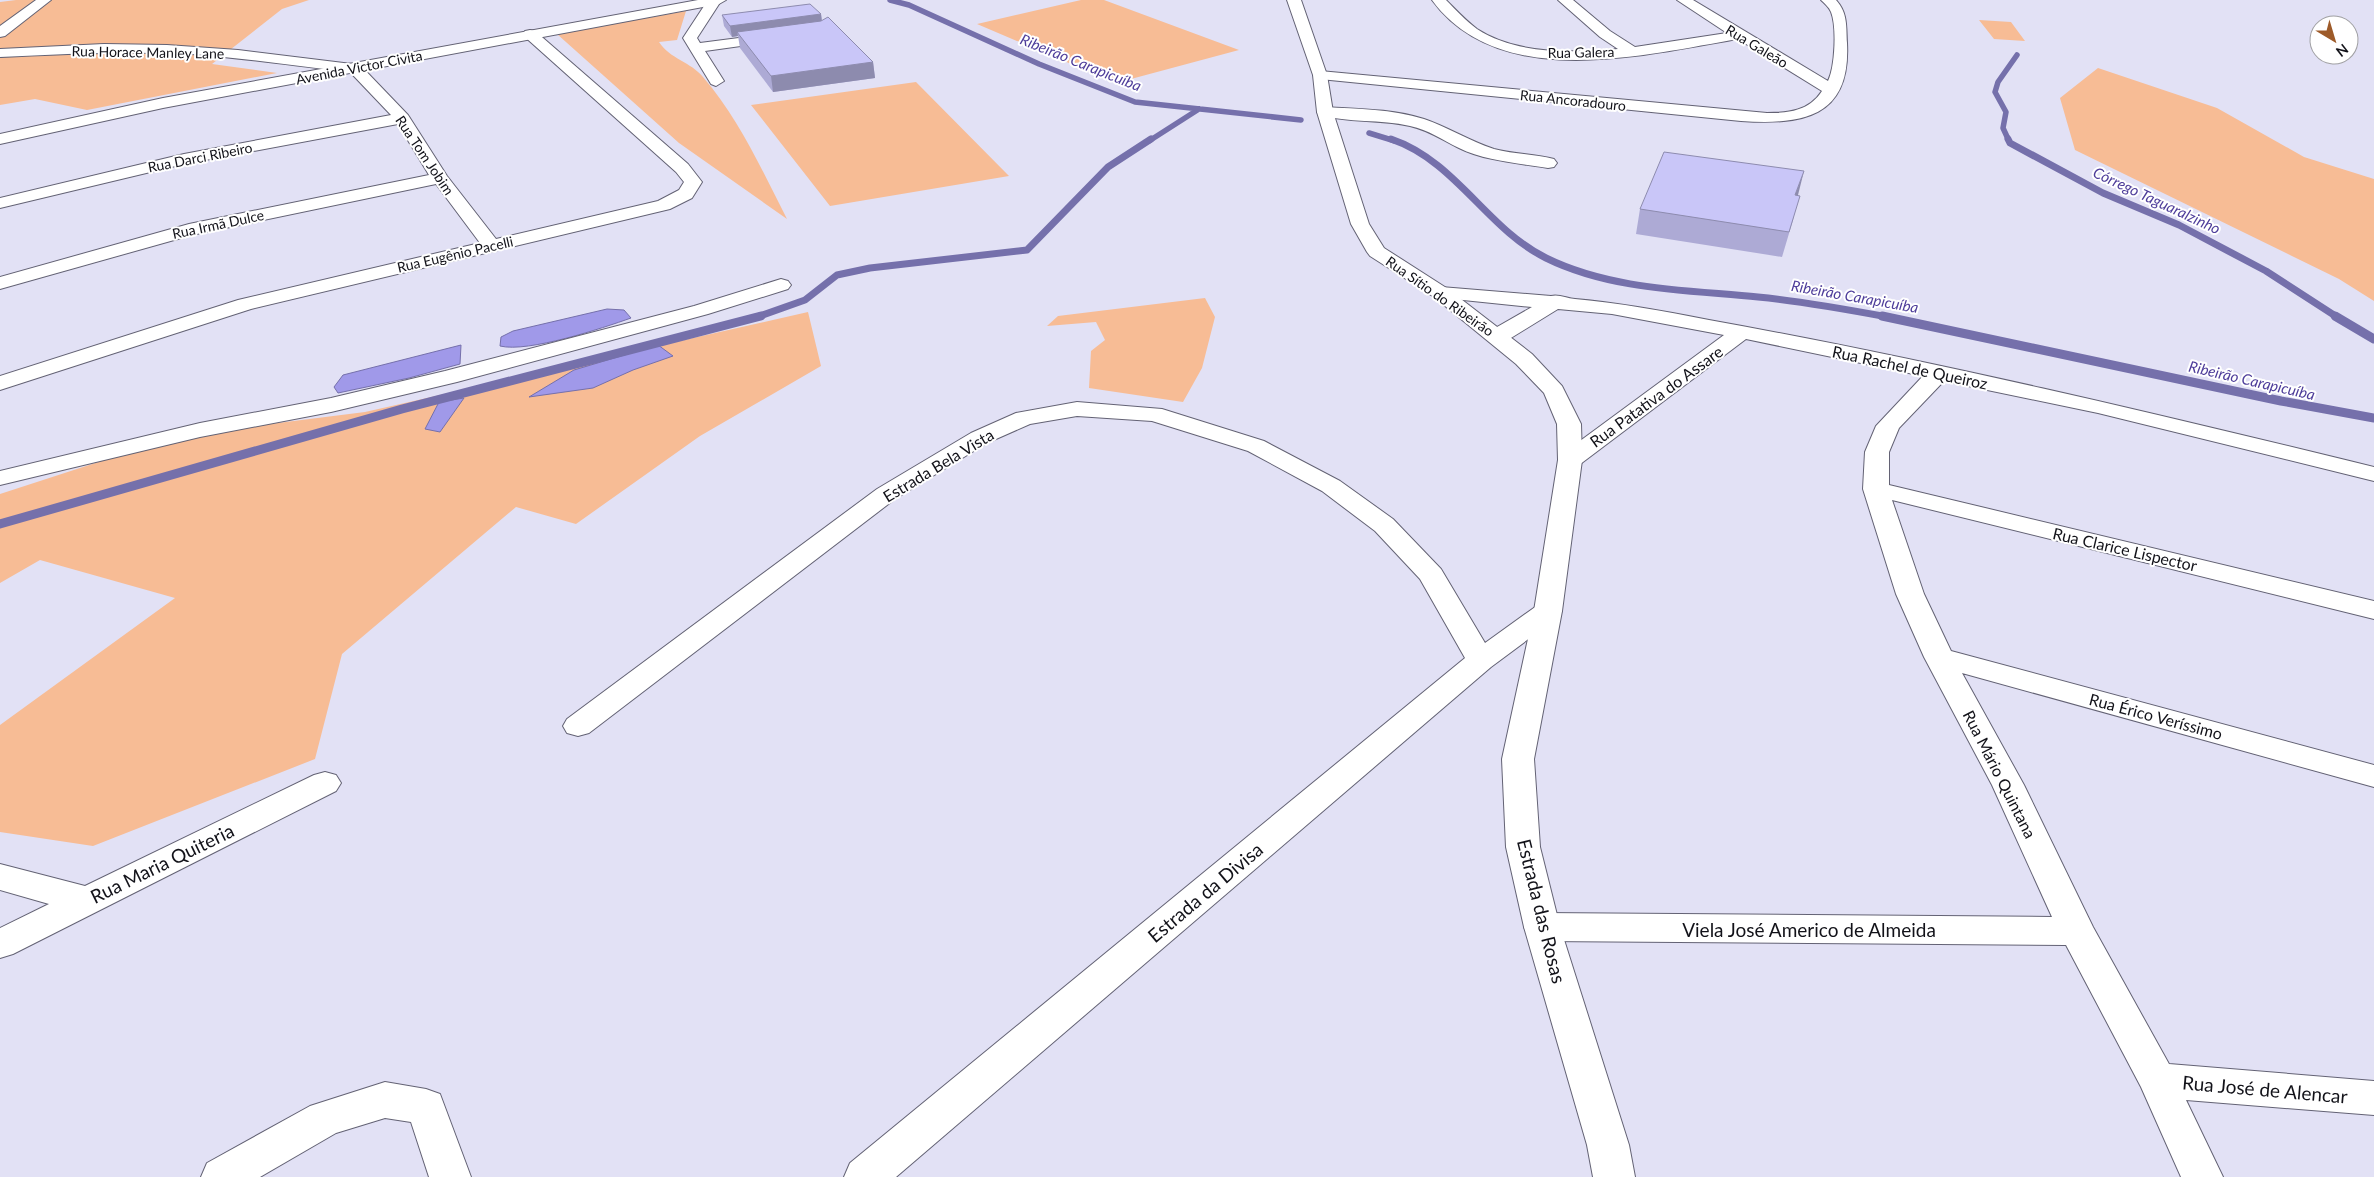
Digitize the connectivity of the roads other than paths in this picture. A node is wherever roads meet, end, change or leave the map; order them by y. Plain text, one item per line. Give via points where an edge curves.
1 (44, 0) edge
2 (717, 0) edge
3 (1294, 0) edge
4 (1439, 0) edge
5 (1565, 0) edge
6 (1684, 0) edge
7 (1828, 0) edge
8 (0, 33) edge
9 (530, 34) junction
10 (794, 34) edge
11 (1738, 35) junction
12 (696, 48) junction
13 (1631, 51) junction
14 (0, 53) edge
15 (355, 68) junction
16 (1320, 75) junction
17 (716, 81) dead end
18 (1828, 96) junction
19 (1325, 112) junction
20 (402, 118) junction
21 (0, 139) edge
22 (1548, 163) dead end
23 (440, 178) junction
24 (0, 203) edge
25 (491, 245) junction
26 (0, 283) edge
27 (780, 285) dead end
28 (1441, 293) junction
29 (1557, 301) junction
30 (1742, 332) junction
31 (1498, 336) junction
32 (1938, 373) junction
33 (0, 383) edge
34 (1570, 460) junction
35 (2374, 474) edge
36 (0, 478) edge
37 (1876, 489) junction
38 (2374, 610) edge
39 (1548, 611) junction
40 (1939, 656) junction
41 (1481, 660) junction
42 (578, 726) dead end
43 (2374, 776) edge
44 (325, 783) dead end
45 (0, 877) edge
46 (86, 900) junction
47 (1542, 927) junction
48 (2077, 931) junction
49 (0, 944) edge
50 (2157, 1080) junction
51 (2374, 1098) edge
52 (222, 1177) edge
53 (450, 1177) edge
54 (865, 1177) edge
55 (1614, 1177) edge
56 (2202, 1177) edge

1 - 8 street
2 - 9 street, Avenida Victor Civita
2 - 12 street via 690,38
3 - 16 street, Rua Sítio do Ribeirão
4 - 13 street, Rua Galera via 1472,31 1498,44 1557,55
5 - 13 street
6 - 11 street, Rua Galeão
7 - 18 street via 1840,15 1840,70
9 - 15 street, Avenida Victor Civita
9 - 25 street, Rua Eugênio Pacelli via 682,168 692,182 686,194 664,205 632,215
10 - 12 street
11 - 13 street, Rua Galera
11 - 18 street, Rua Galeão
12 - 17 street
14 - 15 street, Rua Horace Manley Lane via 167,49
15 - 20 street, Rua Tom Jobim
15 - 21 street, Avenida Victor Civita via 163,102
16 - 18 street, Rua Ancoradouro via 1776,118 1811,111
16 - 19 street, Rua Sítio do Ribeirão
19 - 22 street via 1416,122 1446,133 1465,145 1494,154
19 - 28 street, Rua Sítio do Ribeirão via 1360,224 1377,252
20 - 23 street, Rua Tom Jobim
20 - 24 street, Rua Darci Ribeiro via 167,163
23 - 25 street, Rua Tom Jobim
23 - 26 street, Rua Irmã Dulce via 189,230
25 - 33 street, Rua Eugênio Pacelli via 245,304
27 - 36 street via 672,318 449,377 331,405 200,430
28 - 29 street, Rua Rachel de Queiroz
28 - 31 street, Rua Sítio do Ribeirão
29 - 30 street, Rua Rachel de Queiroz
29 - 31 street
30 - 32 street, Rua Rachel de Queiroz
30 - 34 street, Rua Patativa do Assare
31 - 34 street, Rua Sítio do Ribeirão via 1554,391 1569,424
32 - 35 street, Rua Rachel de Queiroz via 2098,406
32 - 37 street, Rua Mário Quintana via 1888,426 1877,452
34 - 39 street, Rua Sítio do Ribeirão
37 - 38 street, Rua Clarice Lispector
37 - 40 street, Rua Mário Quintana via 1910,594
39 - 41 street, Estrada da Divisa
39 - 47 street, Estrada das Rosas via 1518,759 1523,847
40 - 43 street, Rua Érico Veríssimo
40 - 48 street, Rua Mário Quintana via 2008,786
41 - 42 street, Estrada Bela Vista via 1431,575 1384,525 1332,486 1256,446 1154,414 1077,409 1024,418 979,438 886,494
41 - 54 street, Estrada da Divisa
44 - 46 street, Rua Maria Quiteria
45 - 46 street
46 - 49 street, Rua Maria Quiteria
47 - 48 street, Viela José Americo de Almeida
47 - 55 street, Estrada das Rosas via 1608,1144
48 - 50 street, Rua Mário Quintana
50 - 51 street, Rua José de Alencar
50 - 56 street, Rua Mário Quintana
52 - 53 street via 324,1119 385,1100 426,1107

